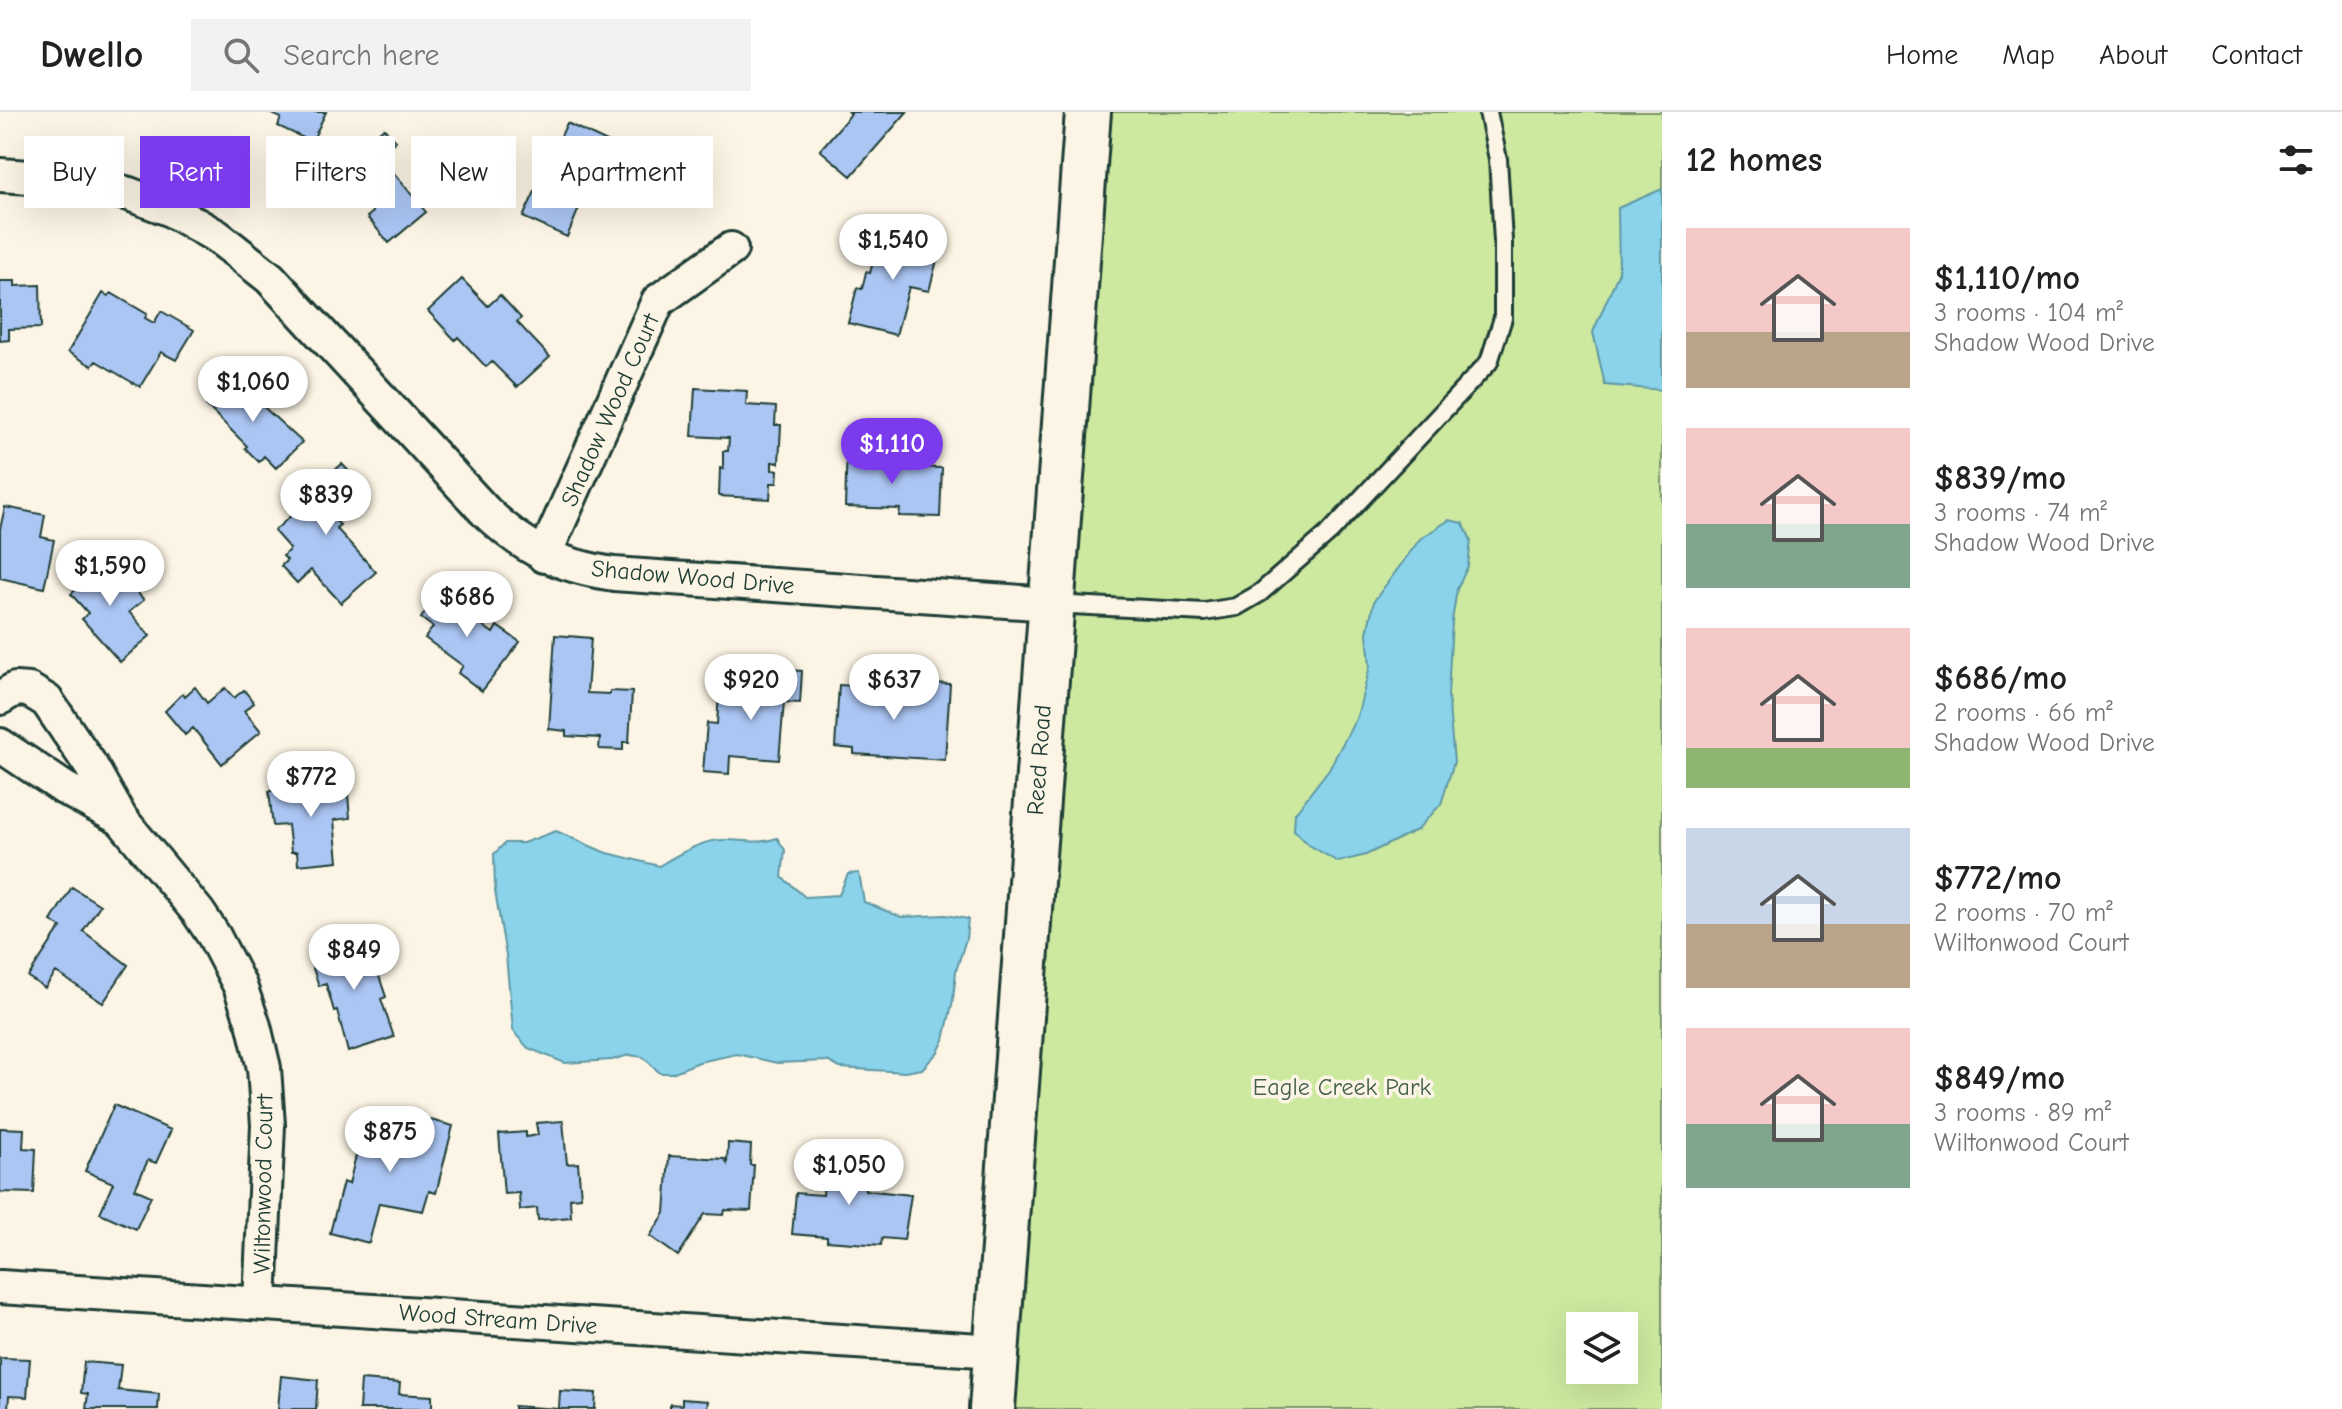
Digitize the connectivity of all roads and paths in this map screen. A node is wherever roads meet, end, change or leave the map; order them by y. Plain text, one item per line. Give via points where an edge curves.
1 (1088, 112) edge
2 (1488, 112) edge
3 (0, 175) edge
4 (731, 249) dead end
5 (544, 556) junction
6 (1051, 604) junction
7 (0, 698) edge
8 (0, 745) edge
9 (121, 819) junction
10 (0, 1287) edge
11 (260, 1303) junction
12 (996, 1351) junction
13 (992, 1409) edge

1 - 6 main road, Reed Road
2 - 6 lane via 1498,159 1503,269 1503,318 1489,362 1330,532 1260,593 1236,607 1204,612
3 - 5 street, Shadow Wood Drive via 75,180 129,194 218,237 270,278 485,511
4 - 5 street, Shadow Wood Court via 658,301
5 - 6 street, Shadow Wood Drive via 614,574
6 - 12 main road, Reed Road
7 - 9 street, Wiltonwood Court via 15,689 47,701
8 - 9 street, Wiltonwood Court
9 - 11 street, Wiltonwood Court via 214,936 254,1026 264,1068 268,1125
10 - 11 street, Wood Stream Drive
11 - 12 street, Wood Stream Drive
12 - 13 main road, Reed Road

